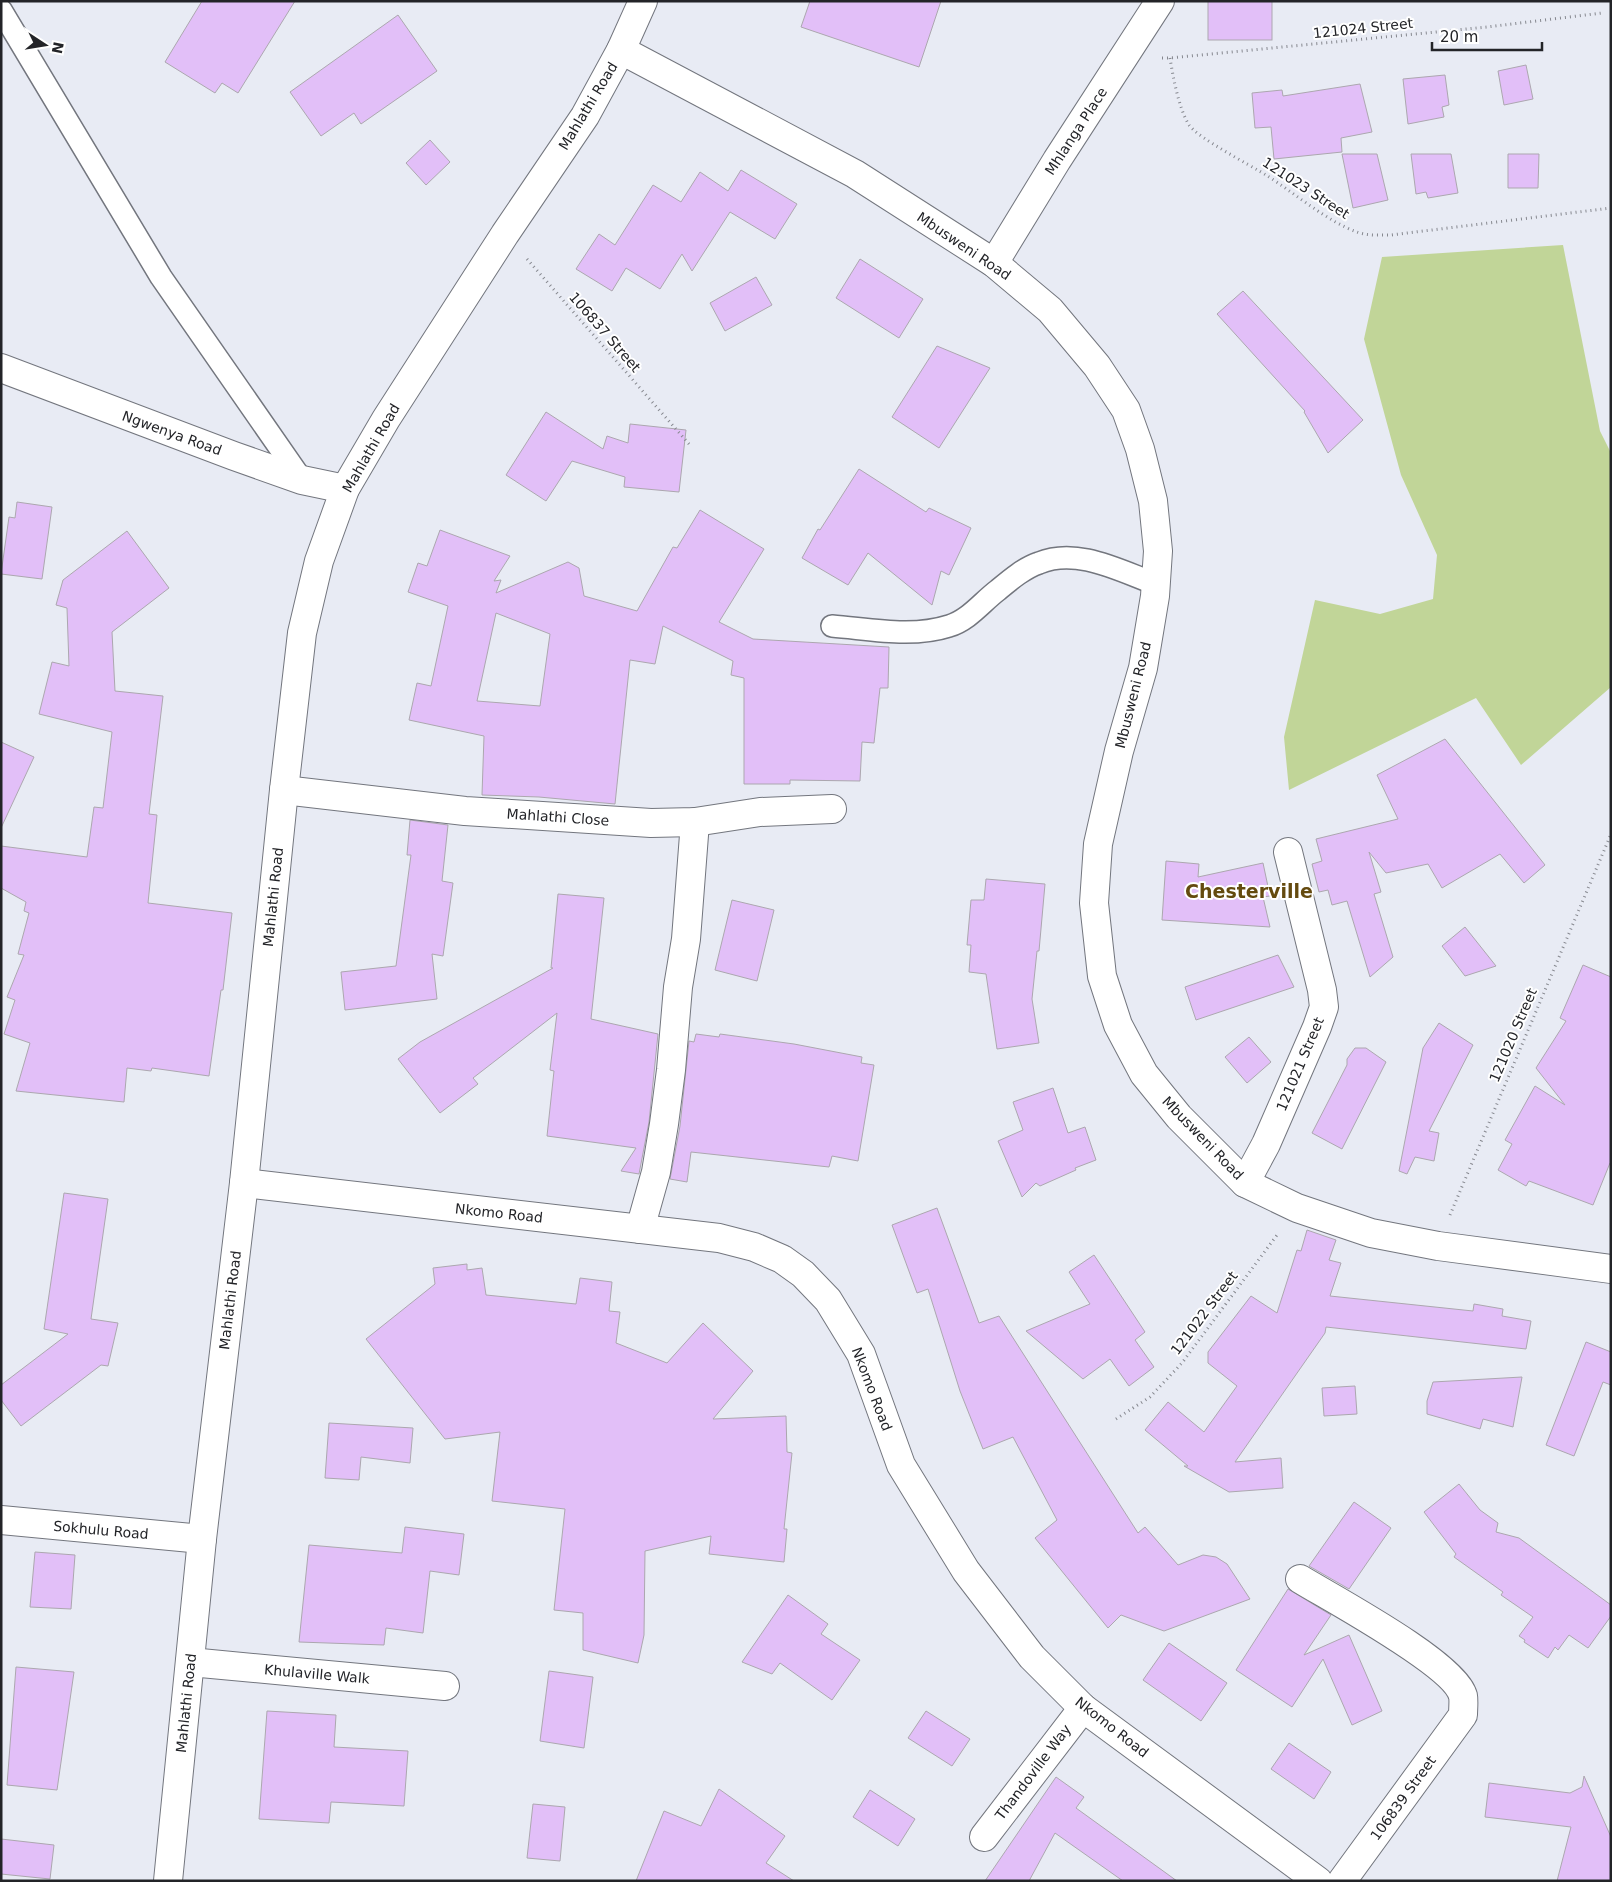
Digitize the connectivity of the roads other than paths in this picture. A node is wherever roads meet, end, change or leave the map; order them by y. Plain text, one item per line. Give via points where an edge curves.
1 (643, 1) edge
2 (1160, 1) edge
3 (1, 10) edge
4 (622, 50) junction
5 (994, 262) junction
6 (1, 368) edge
7 (302, 480) junction
8 (345, 489) junction
9 (1156, 584) junction
10 (832, 626) dead end
11 (284, 790) junction
12 (832, 809) dead end
13 (694, 822) junction
14 (1288, 852) dead end
15 (244, 1183) junction
16 (1245, 1183) junction
17 (640, 1229) junction
18 (1611, 1269) edge
19 (1, 1520) edge
20 (202, 1540) junction
21 (1300, 1579) dead end
22 (190, 1662) junction
23 (445, 1686) dead end
24 (1083, 1708) junction
25 (984, 1837) dead end
26 (168, 1881) edge
27 (1318, 1881) edge
28 (1342, 1881) edge

1 - 4 street, Mahlathi Road
2 - 5 street, Mhlanga Place
3 - 7 lane via 161,277
4 - 5 street, Mbusweni Road via 855,174
4 - 8 street, Mahlathi Road via 584,116 386,419
5 - 9 street, Mbusweni Road via 1050,310 1097,366 1126,410 1153,501 1158,551
6 - 7 street, Ngwenya Road
7 - 8 street, Ngwenya Road
8 - 11 street, Mahlathi Road via 319,561 302,633
9 - 10 lane via 1084,558 1063,558 1039,562 951,626 922,633
9 - 16 street, Mbusweni Road via 1143,668 1119,751 1098,844 1094,903 1102,976 1118,1025 1144,1074 1179,1117
11 - 13 street, Mahlathi Close via 465,811 651,823
11 - 15 street, Mahlathi Road
12 - 13 street, Mahlathi Close via 760,812
13 - 17 street via 686,939 671,1070 656,1172
14 - 16 street, 121021 Street via 1324,1007 1266,1144
15 - 17 street, Nkomo Road
15 - 20 street, Mahlathi Road
16 - 18 street, Mbusweni Road via 1296,1208 1371,1233 1438,1246
17 - 24 street, Nkomo Road via 719,1238 754,1247 782,1259 803,1274 828,1300 861,1354 901,1465 966,1571 1032,1657
19 - 20 street, Sokhulu Road
20 - 22 street, Mahlathi Road
21 - 28 street, 106839 Street via 1424,1654 1448,1675 1463,1695 1463,1715
22 - 23 street, Khulaville Walk
22 - 26 street, Mahlathi Road
24 - 25 street, Thandoville Way
24 - 27 street, Nkomo Road

